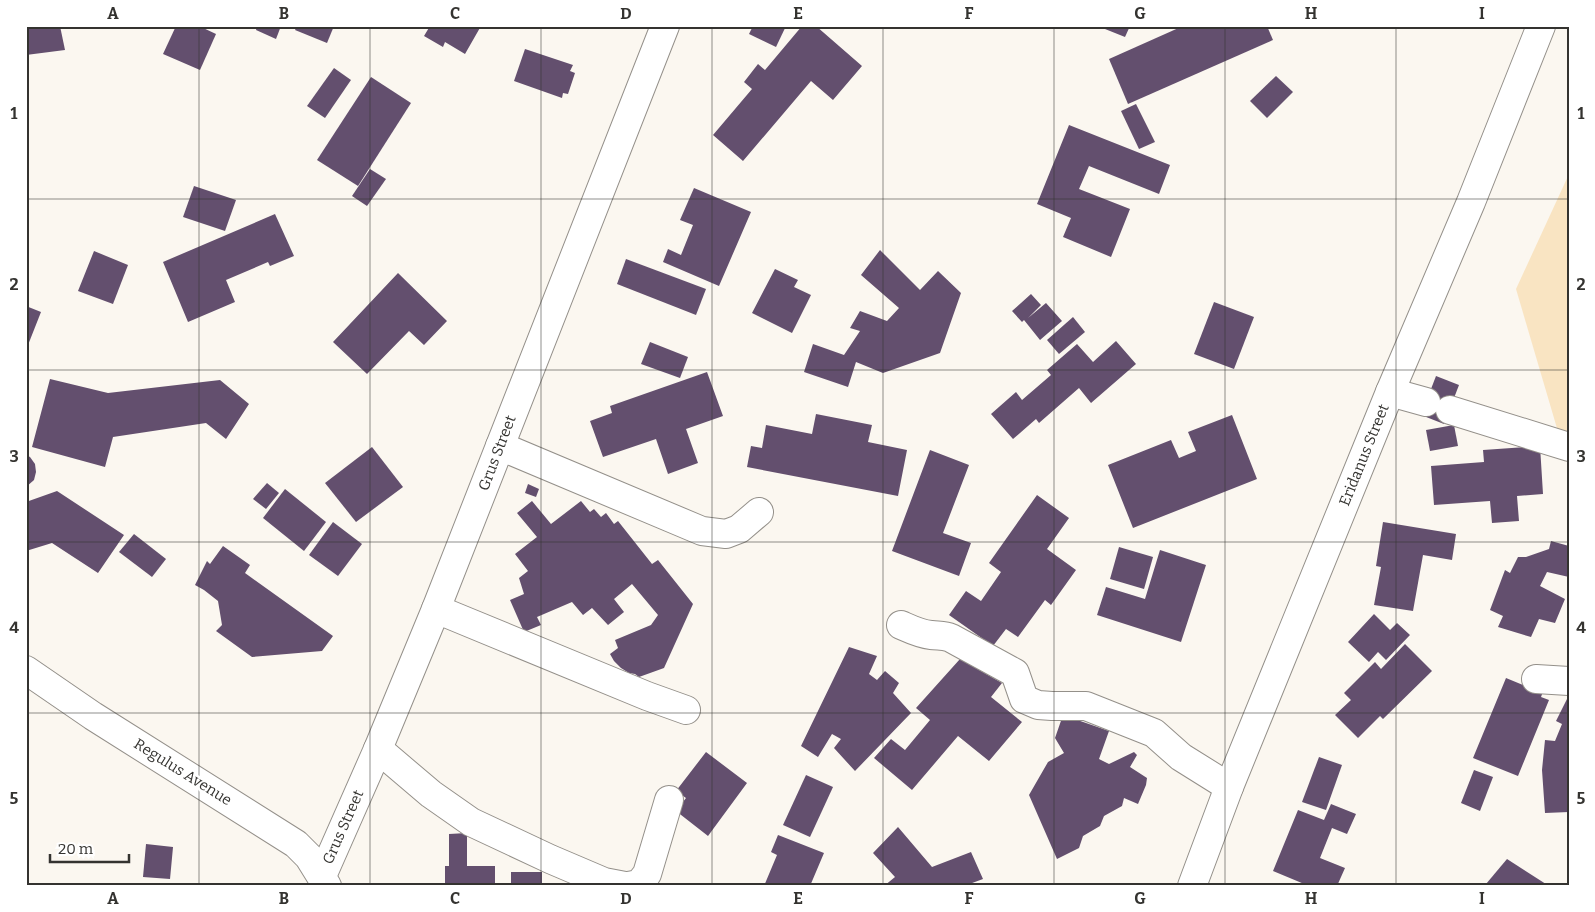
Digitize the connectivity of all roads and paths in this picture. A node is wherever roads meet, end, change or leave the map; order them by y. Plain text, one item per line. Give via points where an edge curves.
1 (666, 26) edge
2 (1541, 26) edge
3 (1390, 392) junction
4 (500, 446) junction
5 (1569, 447) edge
6 (759, 512) dead end
7 (436, 609) junction
8 (900, 625) dead end
9 (26, 670) edge
10 (1536, 679) dead end
11 (1569, 681) edge
12 (686, 710) dead end
13 (378, 749) junction
14 (1229, 787) junction
15 (669, 800) dead end
16 (324, 881) edge
17 (626, 886) edge
18 (1192, 886) edge

1 - 4 street, Grus Street
2 - 3 street, Eridanus Street
3 - 5 street
3 - 14 street, Eridanus Street
4 - 6 street via 702,530 726,534 739,529
4 - 7 street, Grus Street
7 - 12 street
7 - 13 street, Grus Street
8 - 14 street via 920,633 951,638 1015,673 1024,699 1038,705 1086,706 1154,733 1181,757
9 - 16 street, Regulus Avenue via 296,844 309,857
10 - 11 street
13 - 16 street, Grus Street
13 - 17 street via 431,794 471,822 604,882
14 - 18 street, Eridanus Street
15 - 17 street via 646,874 639,884

